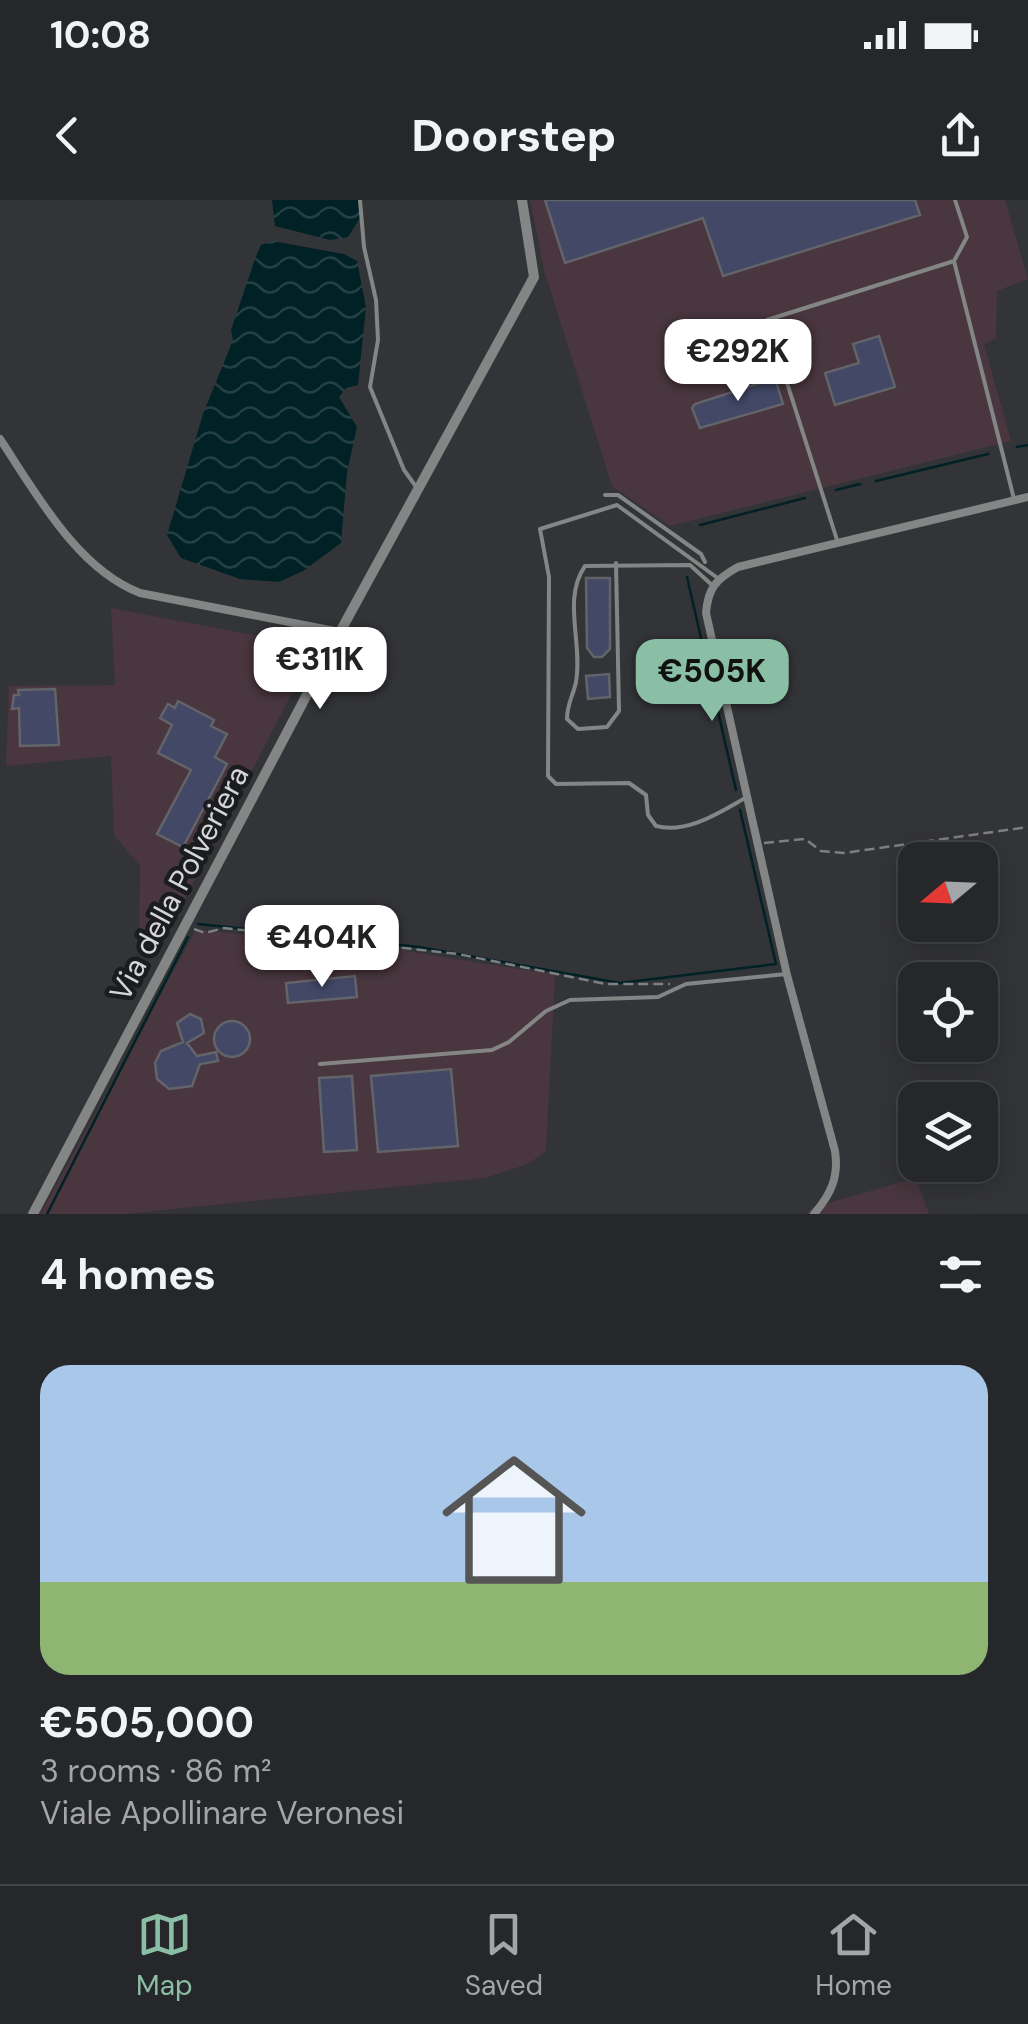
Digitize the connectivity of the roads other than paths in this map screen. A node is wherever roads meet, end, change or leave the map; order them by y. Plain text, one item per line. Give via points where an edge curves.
1 (360, 200) edge
2 (522, 200) edge
3 (955, 200) edge
4 (954, 261) junction
5 (0, 440) edge
6 (420, 491) junction
7 (605, 495) dead end
8 (1028, 497) edge
9 (1014, 500) junction
10 (838, 543) junction
11 (616, 562) junction
12 (706, 566) junction
13 (716, 582) junction
14 (340, 632) junction
15 (747, 796) junction
16 (786, 974) junction
17 (320, 1064) dead end
18 (33, 1214) edge
19 (814, 1214) edge

1 - 6 lane via 376,300 372,398
2 - 6 street, Via della Polveriera via 536,274
3 - 4 lane via 967,237
4 - 9 lane
4 - 10 lane via 767,320
5 - 14 street via 82,552 116,584
6 - 14 street, Via della Polveriera
7 - 12 lane via 646,515 701,554
8 - 9 street
9 - 10 street
10 - 13 street via 738,568
11 - 11 lane via 585,566 574,581 576,682 566,719 578,729 607,727 620,711
11 - 13 lane via 690,565
12 - 13 lane
12 - 15 lane via 628,509 609,507 540,529 549,577 548,776 556,784 629,783 646,796 656,826 667,829 712,816
13 - 15 street via 706,612
14 - 18 street, Via della Polveriera
15 - 16 street
16 - 17 lane via 686,984 658,997 562,1003 492,1050
16 - 19 street via 837,1162 833,1187

